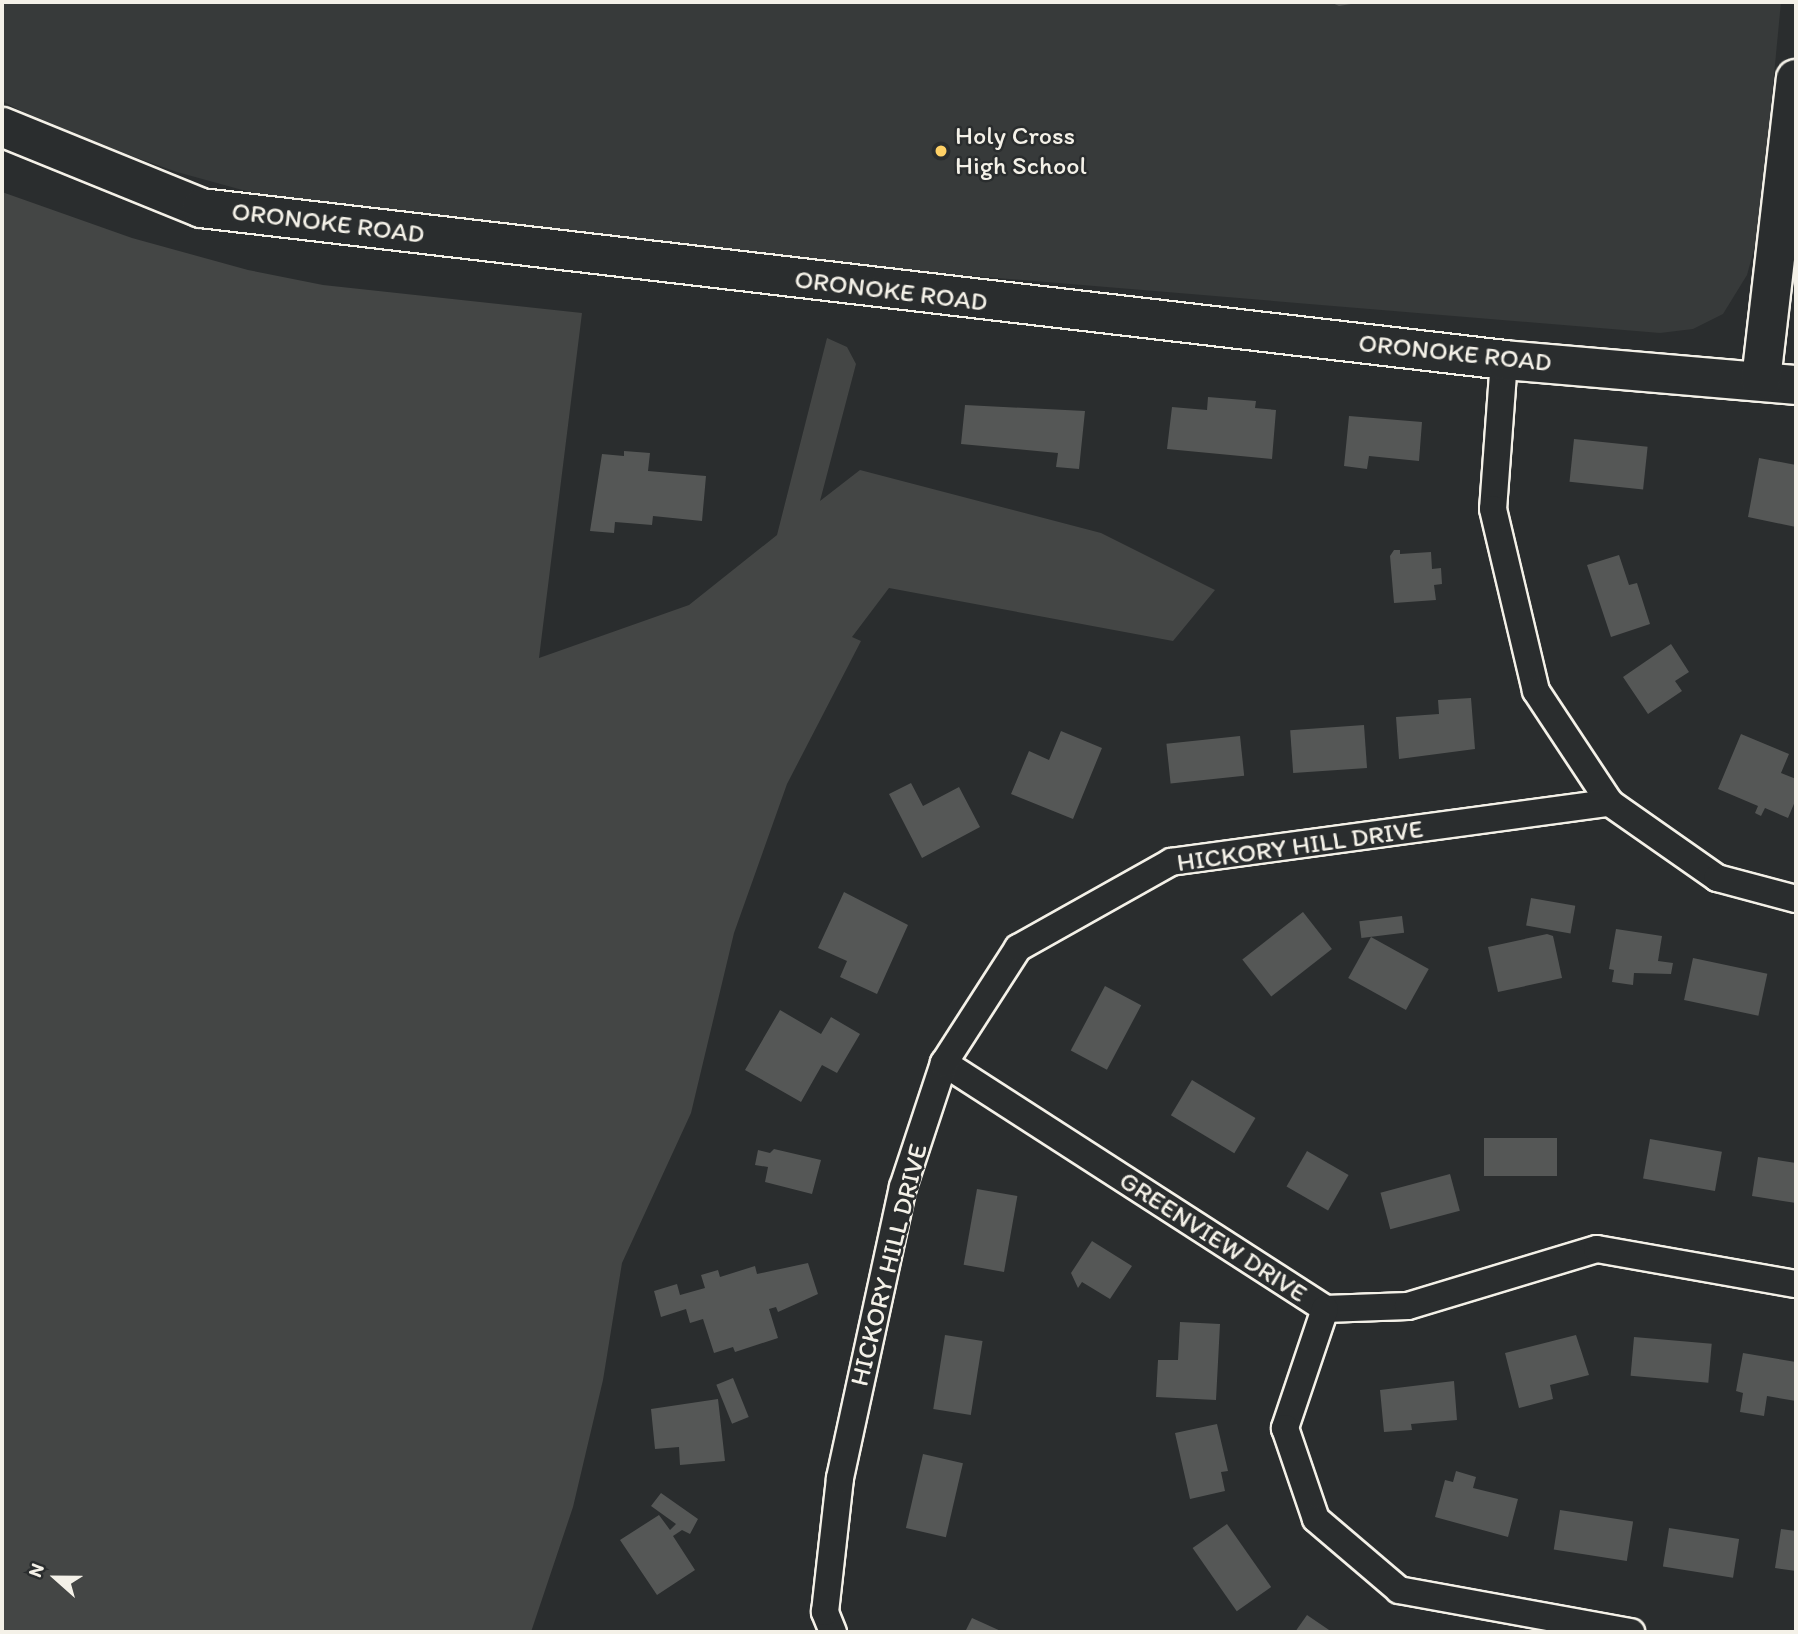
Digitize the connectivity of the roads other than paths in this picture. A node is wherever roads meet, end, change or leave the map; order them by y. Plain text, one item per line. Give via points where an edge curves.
1 (1796, 79) edge
2 (2, 127) edge
3 (1504, 360) junction
4 (1779, 382) edge
5 (1609, 803) junction
6 (1796, 899) edge
7 (944, 1063) junction
8 (1796, 1284) edge
9 (1325, 1310) junction
10 (833, 1632) edge
11 (1631, 1632) edge

1 - 4 street
2 - 3 street, ORONOKE ROAD via 201,208
3 - 4 street, ORONOKE ROAD
3 - 5 street via 1493,509 1536,691
5 - 6 street via 1717,878
5 - 7 street, HICKORY HILL DRIVE via 1171,862 1018,948
7 - 9 street, GREENVIEW DRIVE
7 - 10 street, HICKORY HILL DRIVE via 903,1187 840,1478 825,1612
8 - 9 street, GREENVIEW DRIVE via 1597,1249 1408,1306
9 - 11 street via 1285,1428 1317,1519 1399,1590

